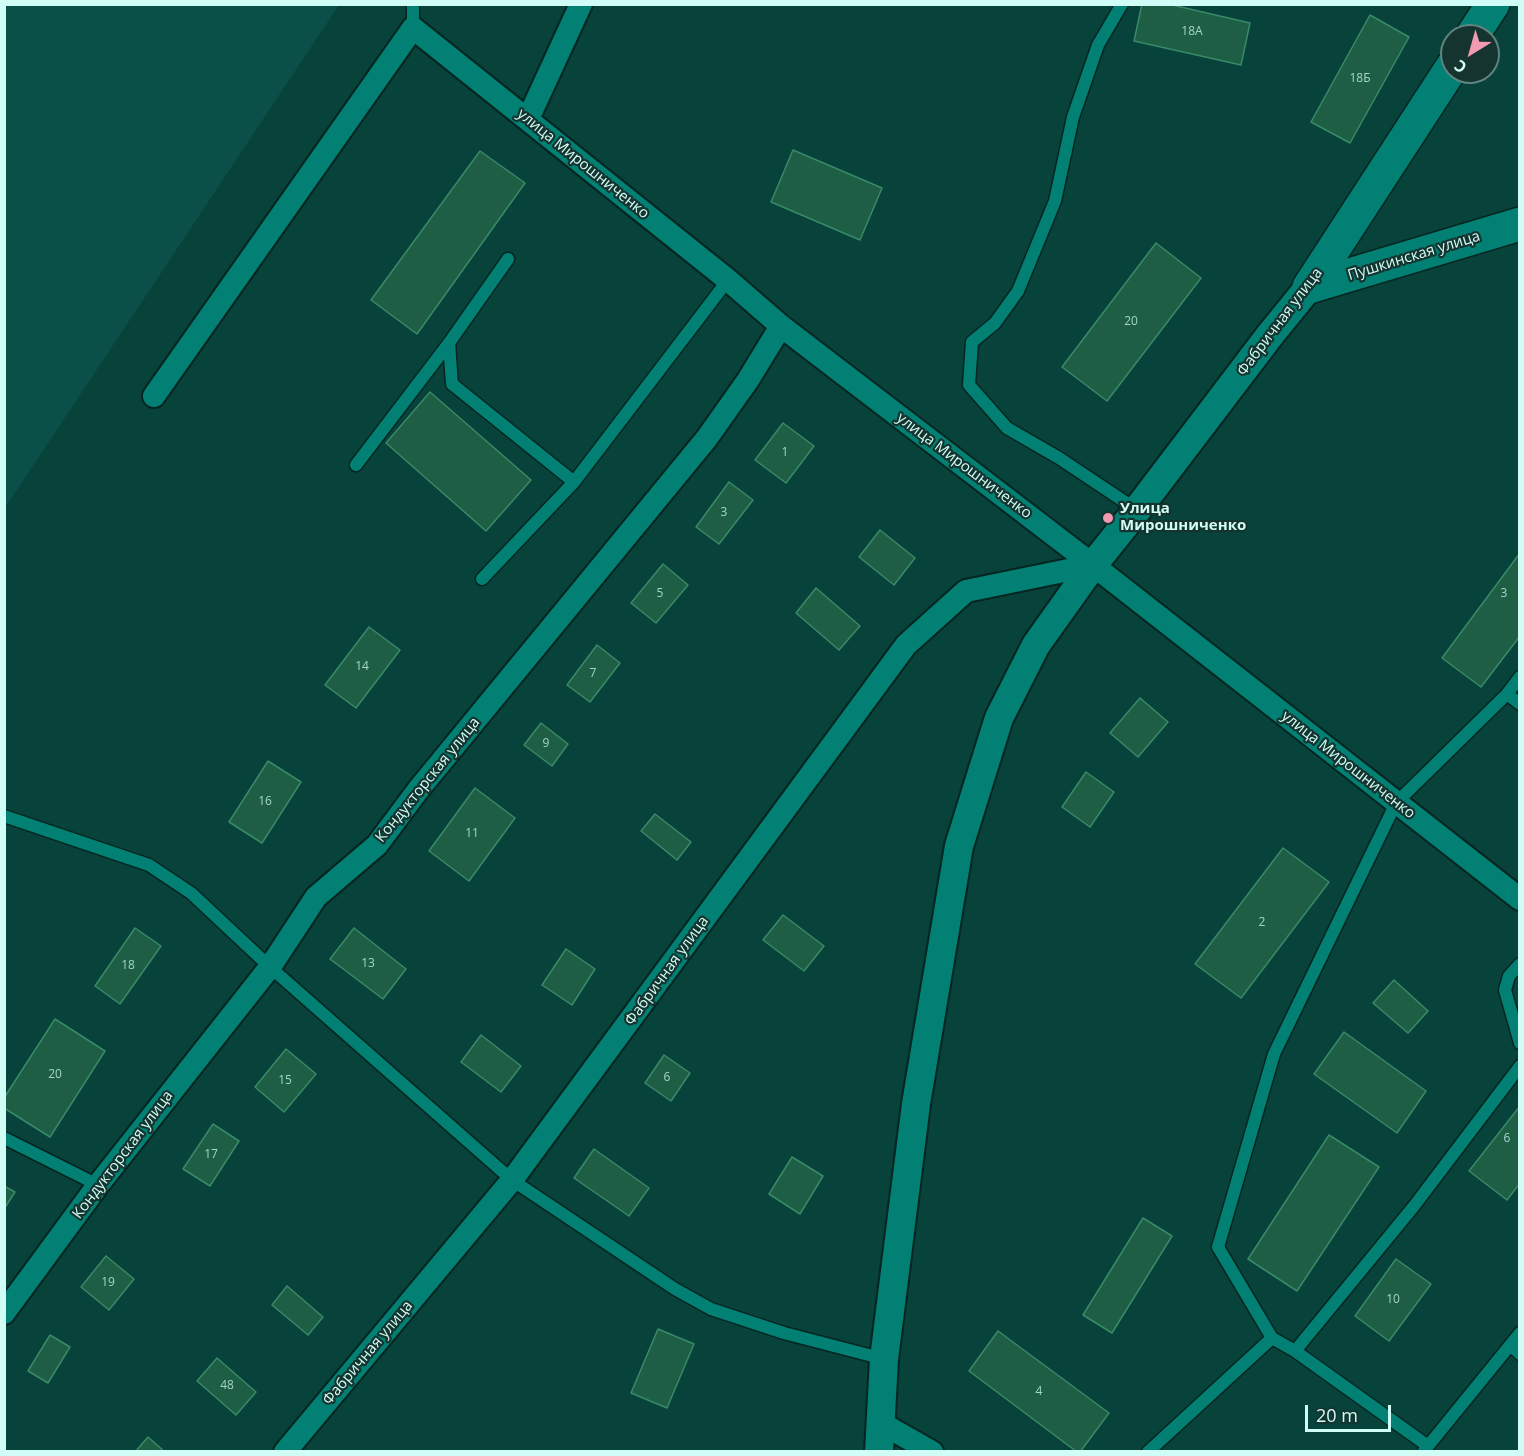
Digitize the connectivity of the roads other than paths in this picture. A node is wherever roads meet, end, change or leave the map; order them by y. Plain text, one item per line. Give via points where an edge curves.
1 (414, 4) edge
2 (581, 4) edge
3 (1122, 4) edge
4 (1493, 4) edge
5 (1480, 24) edge
6 (413, 28) junction
7 (1441, 84) edge
8 (528, 119) junction
9 (1520, 224) edge
10 (508, 260) dead end
11 (728, 280) junction
12 (1309, 287) junction
13 (781, 326) junction
14 (449, 343) junction
15 (154, 396) dead end
16 (356, 465) dead end
17 (574, 482) junction
18 (1137, 510) junction
19 (1093, 565) junction
20 (482, 579) dead end
21 (1520, 677) edge
22 (1507, 694) junction
23 (1520, 704) edge
24 (1396, 803) junction
25 (4, 816) edge
26 (1520, 899) edge
27 (1520, 964) edge
28 (270, 967) junction
29 (1520, 1043) edge
30 (1520, 1066) edge
31 (4, 1138) edge
32 (512, 1180) junction
33 (99, 1185) junction
34 (4, 1313) edge
35 (1520, 1333) edge
36 (1272, 1338) junction
37 (1510, 1345) junction
38 (1295, 1351) junction
39 (1520, 1354) edge
40 (884, 1359) junction
41 (881, 1423) junction
42 (1426, 1449) edge
43 (285, 1452) edge
44 (879, 1452) edge
45 (932, 1452) edge
46 (1149, 1452) edge

1 - 6 lane
2 - 8 street
3 - 18 lane via 1098,45 1073,117 1055,201 1018,291 995,323 972,342 969,386 1007,428
4 - 5 main road
6 - 8 street, улица Мирошниченко
6 - 15 street
7 - 12 main road, Фабричная улица
8 - 11 street, улица Мирошниченко
9 - 12 main road, Пушкинская улица
10 - 14 lane
11 - 13 street, улица Мирошниченко
11 - 17 lane
12 - 18 street, Фабричная улица
13 - 19 street, улица Мирошниченко
13 - 28 street, Кондукторская улица via 707,438 377,844 316,897
14 - 16 lane
14 - 17 lane via 452,384
17 - 20 lane
18 - 19 street, Фабричная улица
19 - 24 street, улица Мирошниченко
19 - 32 street, Фабричная улица via 966,591 906,645
19 - 40 street, Фабричная улица via 1036,645 999,718 959,846 916,1104
21 - 22 lane
22 - 23 lane
22 - 24 lane
24 - 26 street, улица Мирошниченко
24 - 36 lane via 1274,1053 1218,1247
25 - 28 lane via 149,865 191,893
27 - 29 lane via 1509,976 1505,990
28 - 32 lane
28 - 33 street, Кондукторская улица
30 - 38 lane via 1414,1206
31 - 33 lane
32 - 40 lane via 675,1289 711,1308
32 - 43 street, Фабричная улица
33 - 34 street, Кондукторская улица
35 - 37 lane
36 - 38 lane
36 - 46 lane
37 - 39 lane
37 - 42 lane
38 - 42 lane
40 - 41 street, Фабричная улица
41 - 44 street, Фабричная улица
41 - 45 street

